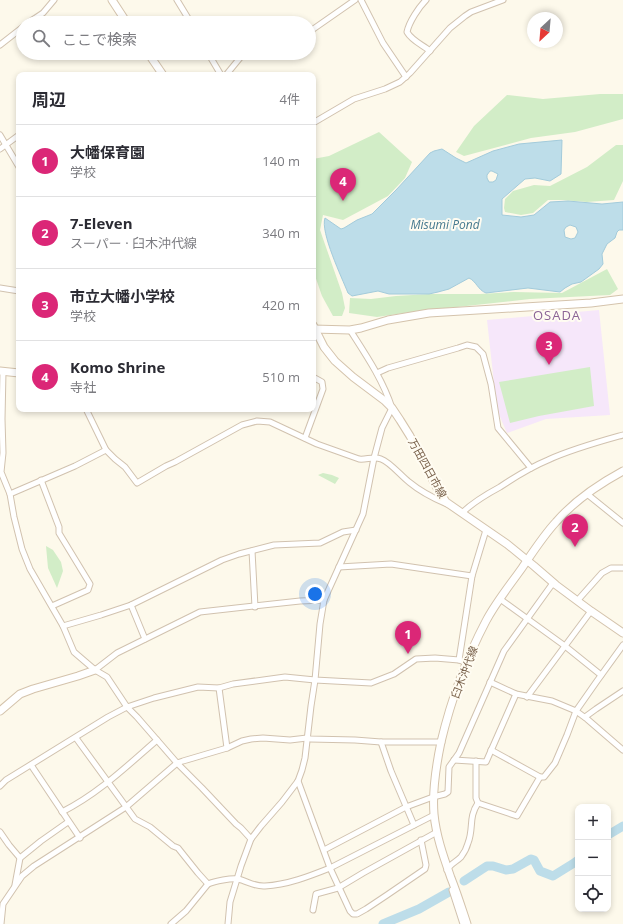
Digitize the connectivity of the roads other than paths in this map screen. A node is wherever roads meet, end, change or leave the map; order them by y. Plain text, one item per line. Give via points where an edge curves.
1 (54, 0) edge
2 (112, 0) edge
3 (176, 0) edge
4 (355, 0) edge
5 (361, 0) edge
6 (426, 0) edge
7 (503, 0) edge
8 (38, 16) edge
9 (122, 16) edge
10 (186, 16) edge
11 (316, 27) edge
12 (16, 32) edge
13 (0, 45) edge
14 (430, 51) junction
15 (153, 60) edge
16 (212, 60) edge
17 (238, 60) edge
18 (161, 72) edge
19 (219, 72) edge
20 (228, 72) edge
21 (406, 77) junction
22 (316, 121) edge
23 (0, 135) edge
24 (16, 137) edge
25 (6, 145) junction
26 (0, 149) edge
27 (16, 162) edge
28 (0, 288) edge
29 (16, 291) edge
30 (623, 299) edge
31 (316, 328) edge
32 (350, 330) junction
33 (316, 332) edge
34 (2, 372) edge
35 (16, 373) edge
36 (377, 373) junction
37 (316, 379) edge
38 (316, 408) edge
39 (392, 408) junction
40 (87, 412) edge
41 (315, 412) edge
42 (623, 435) edge
43 (305, 438) junction
44 (106, 450) junction
45 (374, 458) junction
46 (531, 468) junction
47 (623, 471) edge
48 (1, 472) edge
49 (41, 480) junction
50 (10, 494) junction
51 (587, 494) junction
52 (450, 505) junction
53 (462, 513) junction
54 (623, 523) edge
55 (356, 530) junction
56 (486, 530) junction
57 (252, 551) junction
58 (527, 560) junction
59 (339, 568) junction
60 (623, 568) edge
61 (472, 576) junction
62 (554, 583) junction
63 (500, 599) junction
64 (324, 600) junction
65 (577, 601) junction
66 (132, 605) junction
67 (52, 606) junction
68 (255, 607) junction
69 (591, 611) junction
70 (528, 619) junction
71 (63, 626) junction
72 (623, 633) edge
73 (145, 639) junction
74 (623, 645) edge
75 (565, 646) junction
76 (459, 660) junction
77 (467, 663) junction
78 (95, 670) junction
79 (601, 675) junction
80 (315, 680) junction
81 (490, 682) junction
82 (219, 688) junction
83 (623, 692) edge
84 (516, 694) junction
85 (527, 697) junction
86 (127, 707) junction
87 (0, 711) edge
88 (576, 711) junction
89 (585, 717) junction
90 (76, 738) junction
91 (307, 738) junction
92 (157, 740) junction
93 (381, 742) junction
94 (442, 742) junction
95 (227, 748) junction
96 (491, 750) junction
97 (623, 750) edge
98 (454, 760) junction
99 (476, 761) junction
100 (31, 764) junction
101 (177, 764) junction
102 (540, 776) junction
103 (298, 781) junction
104 (108, 782) junction
105 (0, 786) edge
106 (433, 797) junction
107 (478, 803) junction
108 (126, 807) junction
109 (406, 807) junction
110 (62, 812) junction
111 (434, 815) junction
112 (68, 822) junction
113 (414, 825) junction
114 (0, 832) edge
115 (437, 832) junction
116 (80, 838) junction
117 (251, 839) junction
118 (421, 840) junction
119 (324, 850) junction
120 (20, 858) junction
121 (330, 868) junction
122 (447, 868) junction
123 (237, 879) junction
124 (208, 884) junction
125 (15, 886) junction
126 (338, 888) junction
127 (312, 910) dead end
128 (1, 924) edge
129 (170, 924) edge
130 (228, 924) edge
131 (463, 924) edge
132 (467, 924) edge

1 - 8 street
2 - 9 main road
3 - 10 street
4 - 11 street
5 - 21 street via 382,43
6 - 14 street via 407,32
7 - 14 street via 465,16 450,28
12 - 13 street
14 - 21 street
15 - 18 main road
16 - 19 street
17 - 20 street
21 - 22 street via 393,86 354,99
23 - 25 street
24 - 25 street
25 - 26 street
25 - 27 street
28 - 29 street
30 - 32 main road via 429,313
31 - 32 main road
32 - 36 street
33 - 39 main road, 万田四日市線 via 335,360
34 - 35 main road
34 - 48 street
36 - 39 street
36 - 46 street via 458,348 476,348 483,354 498,428
37 - 38 street via 322,382 323,389
39 - 45 street via 382,428
39 - 52 main road, 万田四日市線 via 436,486
40 - 44 street
41 - 43 street
42 - 46 street via 567,452
43 - 44 street via 270,422 257,421 242,425 137,483 125,467
43 - 45 street via 359,459
44 - 49 street
45 - 52 street via 382,459 424,494
45 - 55 street via 363,514
46 - 53 street via 469,506
47 - 51 main road, 臼木沖代線
48 - 50 street
49 - 50 street
49 - 67 street via 59,533 90,584 88,590
50 - 67 street via 22,550
51 - 54 street
51 - 58 main road, 臼木沖代線 via 556,522
52 - 53 main road, 万田四日市線
53 - 56 main road, 万田四日市線
55 - 57 street via 343,532 320,543 274,545
55 - 59 street
56 - 58 main road, 万田四日市線
56 - 61 street
57 - 66 street via 222,560
57 - 68 street
58 - 62 main road, 万田四日市線
58 - 63 main road, 臼木沖代線
59 - 61 street via 391,564
59 - 64 street
60 - 65 street via 611,568 602,573
61 - 76 street
62 - 65 main road, 万田四日市線
62 - 70 street
63 - 70 street
63 - 77 main road, 臼木沖代線 via 486,620
64 - 68 street
64 - 80 street
65 - 69 main road, 万田四日市線
66 - 71 street
66 - 73 street
67 - 71 street
68 - 73 street via 200,612
69 - 72 main road, 万田四日市線
69 - 75 street
70 - 75 street
70 - 81 street via 504,651
71 - 78 street via 74,652
73 - 78 street via 117,653
74 - 79 street
75 - 79 street
75 - 85 street
76 - 77 street
76 - 80 street via 416,659 394,674 371,683
77 - 94 main road, 臼木沖代線 via 448,715
78 - 86 street via 107,677
78 - 87 main road via 20,694
79 - 88 street
80 - 82 street via 285,677
80 - 91 street
81 - 84 street
81 - 98 street
82 - 86 street via 198,687
82 - 95 street
83 - 89 street
84 - 85 street
84 - 96 street
85 - 88 street via 552,701
86 - 90 street
86 - 92 street
88 - 89 street
88 - 102 street via 555,762 544,777
89 - 97 street
90 - 100 street
90 - 104 street
91 - 93 street
91 - 95 street via 251,739
91 - 103 street via 305,758
92 - 101 street
92 - 104 street
93 - 94 street
93 - 109 street
94 - 106 main road, 臼木沖代線
95 - 101 street
96 - 99 street via 486,762
96 - 102 street
98 - 99 street
98 - 106 street via 449,767 448,792
99 - 107 street
100 - 105 street
100 - 110 street
101 - 108 street
101 - 117 street
102 - 107 street via 517,816
103 - 117 street
103 - 119 street
104 - 108 street
104 - 110 street
106 - 109 street
106 - 111 main road, 臼木沖代線
107 - 122 street via 472,816 468,843 461,856
108 - 116 street
108 - 124 street via 136,819 178,848
109 - 113 street
109 - 119 street
110 - 112 street
111 - 113 street
111 - 115 main road, 臼木沖代線
112 - 116 street
112 - 120 street
113 - 121 street
114 - 120 street
115 - 118 street
115 - 122 main road, 臼木沖代線
116 - 125 street via 34,866
117 - 123 street
118 - 126 street
118 - 126 street via 425,869 357,914 350,911
119 - 121 street
120 - 125 street
121 - 123 street via 295,880 264,886
121 - 126 street
122 - 131 street via 446,875
122 - 132 main road, 臼木沖代線
123 - 124 street
123 - 130 street via 230,902
124 - 129 street via 186,911
125 - 128 street via 3,904
126 - 127 street via 316,894

